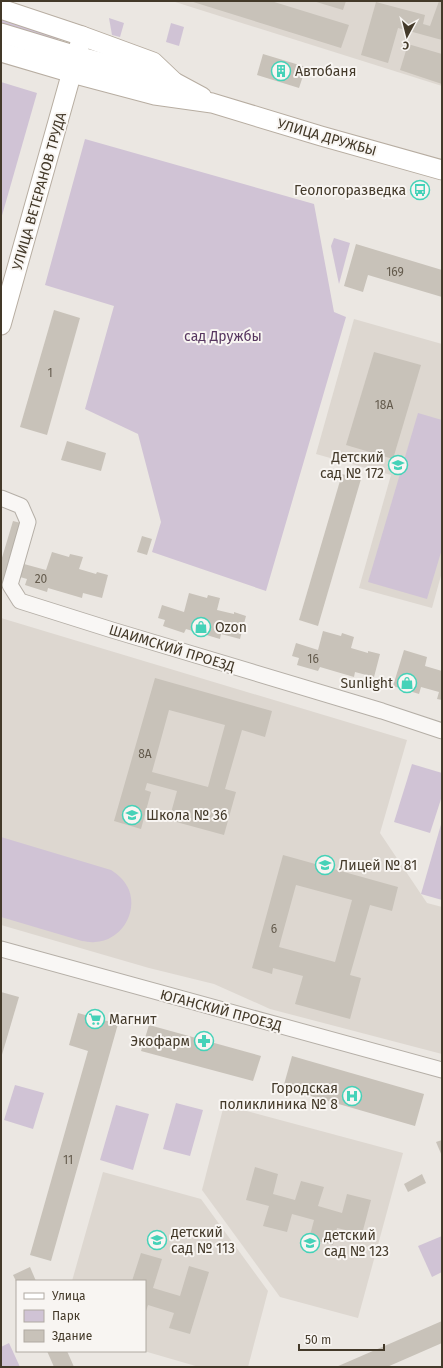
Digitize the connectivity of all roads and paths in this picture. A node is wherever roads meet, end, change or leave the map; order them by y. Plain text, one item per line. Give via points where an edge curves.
1 (1, 9) edge
2 (1, 33) edge
3 (82, 36) junction
4 (1, 52) edge
5 (75, 65) junction
6 (176, 83) junction
7 (212, 103) junction
8 (442, 170) edge
9 (1, 325) edge
10 (1, 498) edge
11 (442, 731) edge
12 (1, 949) edge
13 (442, 1070) edge

1 - 3 main road
2 - 5 main road, УЛИЦА ДРУЖБЫ
3 - 5 main road, УЛИЦА ВЕТЕРАНОВ ТРУДА
3 - 6 main road via 153,62
4 - 5 main road, УЛИЦА ДРУЖБЫ
5 - 6 main road, УЛИЦА ДРУЖБЫ
5 - 7 main road, УЛИЦА ДРУЖБЫ via 155,95
5 - 9 main road, УЛИЦА ВЕТЕРАНОВ ТРУДА
6 - 7 main road, УЛИЦА ДРУЖБЫ
7 - 8 main road, УЛИЦА ДРУЖБЫ
10 - 11 street, ШАИМСКИЙ ПРОЕЗД via 21,506 28,522 10,585 20,601
12 - 13 street, ЮГАНСКИЙ ПРОЕЗД

